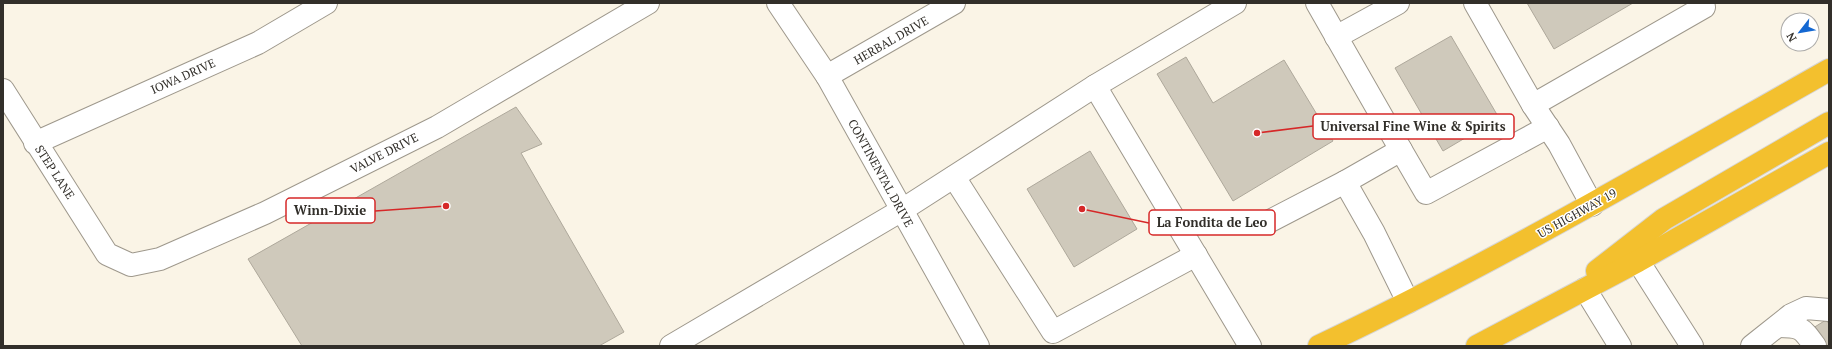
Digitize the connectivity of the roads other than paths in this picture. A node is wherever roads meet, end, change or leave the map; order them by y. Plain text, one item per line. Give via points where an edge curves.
1 (326, 3) edge
2 (648, 3) edge
3 (778, 3) edge
4 (954, 3) edge
5 (1235, 3) edge
6 (1317, 3) edge
7 (1398, 3) edge
8 (1475, 3) edge
9 (1704, 7) dead end
10 (1336, 37) junction
11 (1829, 70) edge
12 (827, 76) junction
13 (1095, 86) junction
14 (3, 90) edge
15 (1533, 105) junction
16 (1829, 123) edge
17 (1548, 127) junction
18 (35, 142) junction
19 (1402, 150) junction
20 (1829, 153) edge
21 (954, 177) junction
22 (1345, 182) junction
23 (1592, 205) junction
24 (902, 210) junction
25 (1268, 222) dead end
26 (108, 254) joint
27 (1196, 255) junction
28 (1638, 261) junction
29 (1585, 289) junction
30 (1408, 302) junction
31 (1552, 306) junction
32 (1829, 310) edge
33 (1779, 326) junction
34 (671, 346) edge
35 (978, 346) edge
36 (1250, 346) edge
37 (1319, 346) edge
38 (1477, 346) edge
39 (1620, 346) edge
40 (1692, 346) edge
41 (1738, 346) edge
42 (1745, 346) edge
43 (1752, 346) edge
44 (1815, 346) edge

1 - 18 street, IOWA DRIVE via 258,42
2 - 26 street, VALVE DRIVE via 437,127 264,213 160,259 131,265
3 - 12 street, CONTINENTAL DRIVE
4 - 12 street, HERBAL DRIVE
5 - 13 street
6 - 10 street
7 - 10 street
8 - 15 street
9 - 15 street
10 - 19 street
11 - 23 highway, US HIGHWAY 19
12 - 24 street, CONTINENTAL DRIVE
13 - 21 street
13 - 27 street
14 - 18 street, STEP LANE
15 - 17 street
16 - 31 highway via 1664,219
17 - 19 street via 1426,193
17 - 23 street
18 - 26 street, STEP LANE
19 - 22 street
20 - 28 highway
21 - 24 street
21 - 27 street via 1053,332
22 - 25 street
22 - 30 street
23 - 30 highway, US HIGHWAY 19
24 - 34 street
24 - 35 street, CONTINENTAL DRIVE
27 - 36 street
28 - 29 highway
28 - 40 street
29 - 31 highway
29 - 39 street
30 - 37 highway, US HIGHWAY 19
31 - 38 highway
32 - 33 street via 1806,308 1790,315
33 - 43 street
33 - 44 street via 1795,326 1806,333
41 - 42 street

